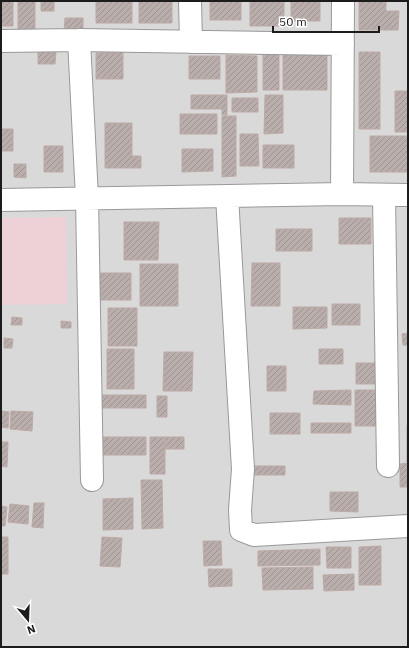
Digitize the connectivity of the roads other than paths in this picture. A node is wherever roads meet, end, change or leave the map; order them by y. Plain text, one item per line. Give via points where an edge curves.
1 (190, 1) edge
2 (343, 1) edge
3 (79, 40) junction
4 (1, 41) edge
5 (191, 42) junction
6 (343, 44) junction
7 (342, 194) junction
8 (384, 195) junction
9 (408, 195) edge
10 (227, 196) junction
11 (87, 198) junction
12 (1, 200) edge
13 (388, 466) dead end
14 (92, 480) dead end
15 (408, 526) edge

1 - 5 street
2 - 6 street
3 - 4 street
3 - 5 street
3 - 11 street
5 - 6 street
6 - 7 street
7 - 8 street
7 - 10 street
8 - 9 street
8 - 13 street
10 - 11 street
10 - 15 street via 243,469 241,530 254,535
11 - 12 street
11 - 14 street

